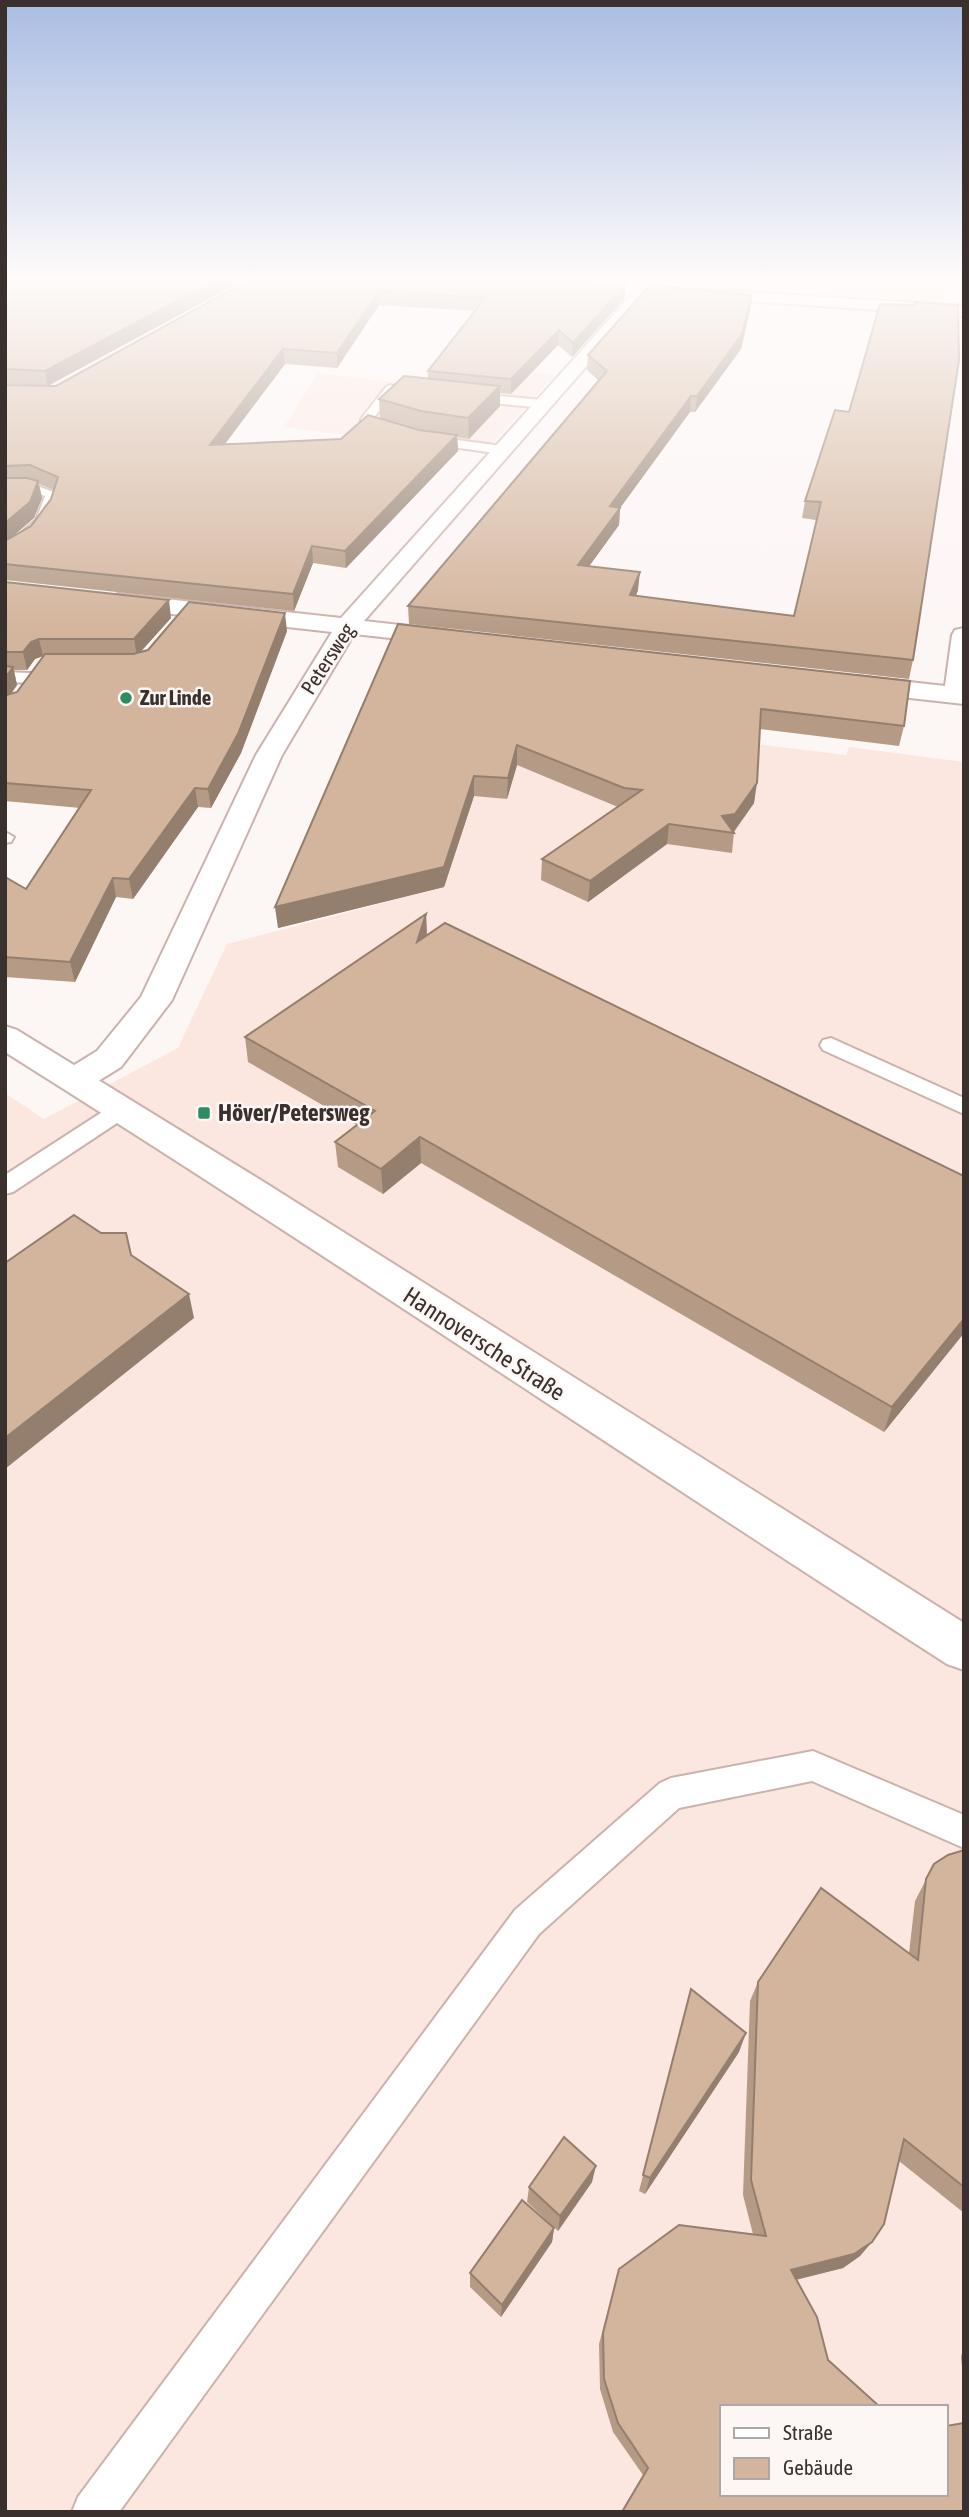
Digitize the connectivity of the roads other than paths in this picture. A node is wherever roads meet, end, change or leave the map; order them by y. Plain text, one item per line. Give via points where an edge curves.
1 (382, 399) edge
2 (496, 399) edge
3 (548, 399) edge
4 (543, 404) junction
5 (502, 450) junction
6 (5, 488) edge
7 (5, 553) edge
8 (98, 599) edge
9 (346, 626) junction
10 (964, 635) edge
11 (471, 640) edge
12 (43, 664) edge
13 (5, 677) edge
14 (31, 678) junction
15 (832, 681) edge
16 (19, 696) edge
17 (960, 696) edge
18 (5, 1038) edge
19 (831, 1045) dead end
20 (75, 1080) junction
21 (964, 1107) edge
22 (121, 1110) junction
23 (5, 1186) edge
24 (964, 1649) edge
25 (964, 1832) edge
26 (93, 2512) edge

1 - 5 lane via 365,422 403,434
2 - 4 lane
3 - 4 street, Petersweg
4 - 5 street, Petersweg
5 - 9 street, Petersweg
6 - 7 lane via 52,494 51,511 41,525
8 - 9 street via 183,618
9 - 11 street
9 - 20 street, Petersweg via 269,755 156,1000 109,1059
10 - 17 street
12 - 14 lane
13 - 14 lane
14 - 16 lane
15 - 17 street
18 - 20 street, Hannoversche Straße
19 - 21 lane
20 - 22 street, Hannoversche Straße
22 - 23 lane
22 - 24 street, Hannoversche Straße
25 - 26 lane via 813,1766 671,1794 527,1922

